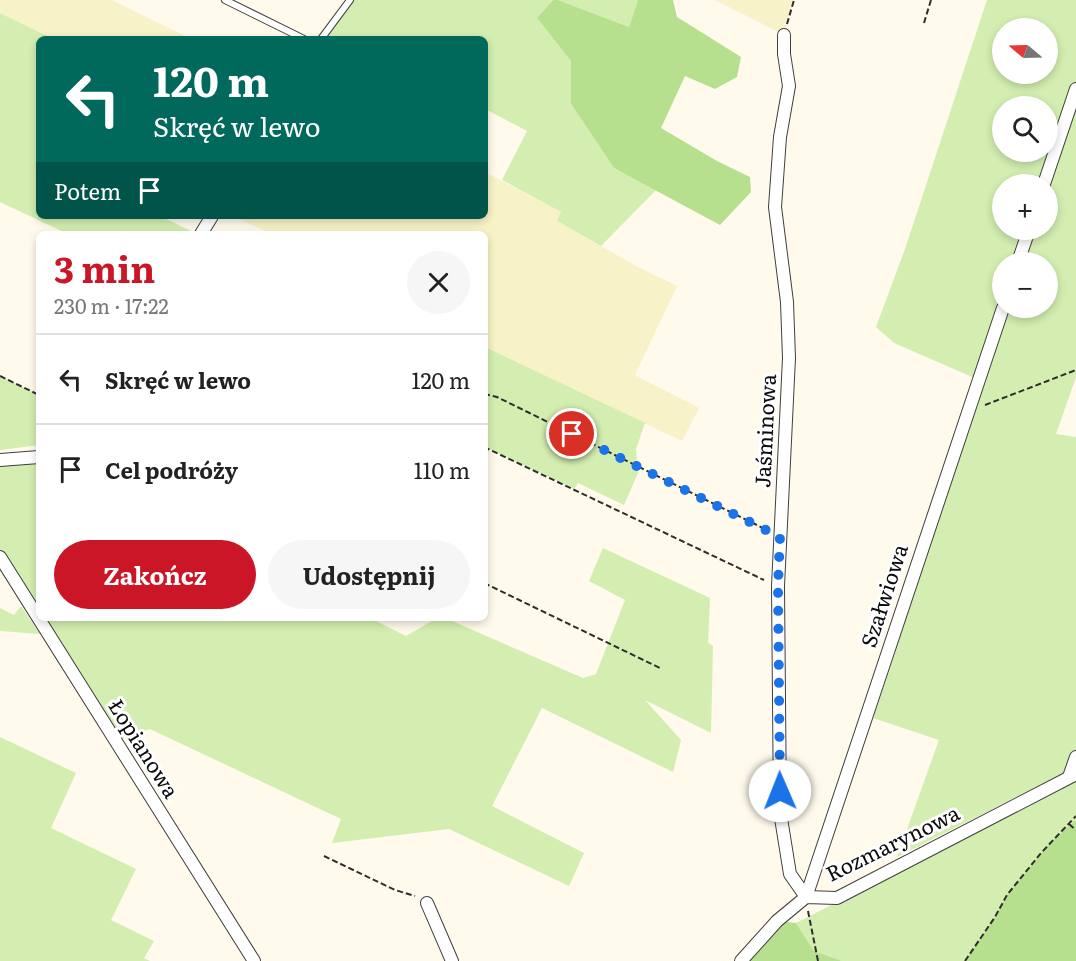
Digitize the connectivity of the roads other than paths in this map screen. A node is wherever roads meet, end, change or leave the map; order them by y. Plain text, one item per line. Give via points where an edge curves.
1 (225, 0) edge
2 (350, 0) edge
3 (784, 35) road end
4 (298, 36) edge
5 (323, 36) edge
6 (1076, 89) edge
7 (1047, 174) edge
8 (1000, 318) edge
9 (36, 457) edge
10 (0, 460) edge
11 (0, 557) edge
12 (36, 614) edge
13 (40, 621) edge
14 (1076, 756) edge
15 (1073, 776) edge
16 (806, 897) junction
17 (427, 903) road end
18 (254, 961) edge
19 (452, 961) edge
20 (741, 961) edge

1 - 4 lane
2 - 5 lane
3 - 16 street, Jaśminowa via 789,86 780,136 775,207 787,302 789,358 778,586 780,812 790,874
6 - 7 street
8 - 16 street, Szałwiowa
9 - 10 street
11 - 12 street, Łopianowa
13 - 18 street, Łopianowa
14 - 15 street
15 - 16 street, Rozmarynowa via 837,898
16 - 20 street, Rozmarynowa via 777,921
17 - 19 street

